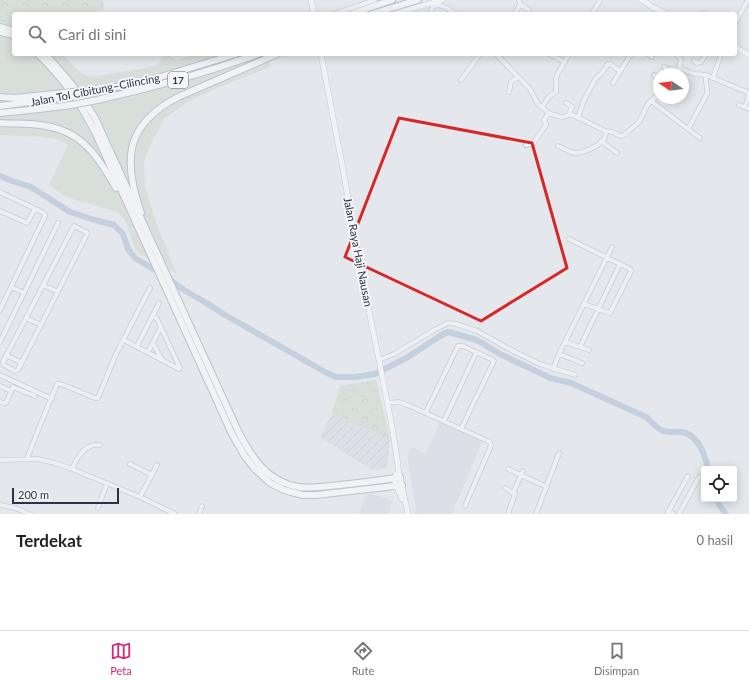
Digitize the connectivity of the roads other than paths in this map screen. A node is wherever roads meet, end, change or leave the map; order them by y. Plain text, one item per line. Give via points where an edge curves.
1 (311, 0) edge
2 (374, 0) edge
3 (392, 0) edge
4 (418, 0) edge
5 (442, 0) edge
6 (600, 0) edge
7 (641, 0) edge
8 (748, 0) edge
9 (519, 2) edge
10 (431, 5) junction
11 (314, 12) edge
12 (340, 12) edge
13 (358, 12) edge
14 (379, 12) edge
15 (402, 12) edge
16 (431, 12) edge
17 (453, 12) edge
18 (516, 12) edge
19 (530, 12) edge
20 (593, 12) edge
21 (658, 12) edge
22 (737, 19) edge
23 (0, 27) edge
24 (12, 30) edge
25 (0, 32) edge
26 (12, 35) edge
27 (737, 49) edge
28 (749, 55) edge
29 (40, 56) edge
30 (47, 56) edge
31 (230, 56) edge
32 (252, 56) edge
33 (272, 56) edge
34 (321, 56) edge
35 (479, 56) edge
36 (498, 56) edge
37 (553, 56) edge
38 (568, 56) edge
39 (630, 56) edge
40 (678, 56) edge
41 (705, 56) edge
42 (720, 56) edge
43 (694, 61) dead end
44 (565, 62) junction
45 (679, 68) edge
46 (620, 71) junction
47 (689, 72) edge
48 (706, 76) junction
49 (518, 77) junction
50 (158, 78) junction
51 (713, 78) junction
52 (462, 80) dead end
53 (613, 83) dead end
54 (509, 92) dead end
55 (749, 94) edge
56 (0, 97) edge
57 (651, 101) joint
58 (566, 104) dead end
59 (739, 105) dead end
60 (0, 106) edge
61 (542, 107) junction
62 (747, 108) edge
63 (549, 113) junction
64 (0, 114) edge
65 (569, 114) junction
66 (578, 118) junction
67 (0, 123) edge
68 (688, 129) junction
69 (605, 131) junction
70 (700, 138) dead end
71 (601, 141) junction
72 (526, 145) dead end
73 (558, 146) dead end
74 (617, 153) dead end
75 (0, 192) edge
76 (35, 209) junction
77 (0, 211) edge
78 (135, 221) junction
79 (58, 223) dead end
80 (569, 239) dead end
81 (153, 247) junction
82 (612, 247) dead end
83 (607, 258) junction
84 (620, 264) junction
85 (43, 285) junction
86 (11, 287) junction
87 (150, 288) dead end
88 (58, 292) junction
89 (24, 293) junction
90 (158, 303) dead end
91 (584, 304) junction
92 (0, 310) edge
93 (597, 310) junction
94 (154, 315) junction
95 (26, 318) junction
96 (40, 325) junction
97 (161, 327) junction
98 (124, 340) junction
99 (0, 342) edge
100 (565, 342) junction
101 (153, 343) junction
102 (137, 346) junction
103 (580, 347) junction
104 (589, 350) dead end
105 (148, 352) junction
106 (476, 353) junction
107 (559, 354) junction
108 (7, 356) junction
109 (162, 359) junction
110 (380, 361) junction
111 (21, 362) junction
112 (582, 363) dead end
113 (204, 365) junction
114 (8, 368) junction
115 (553, 369) junction
116 (575, 375) dead end
117 (3, 376) edge
118 (0, 386) edge
119 (11, 391) junction
120 (35, 396) dead end
121 (52, 399) junction
122 (0, 402) edge
123 (388, 403) junction
124 (426, 412) junction
125 (444, 421) junction
126 (461, 429) junction
127 (100, 445) dead end
128 (559, 453) dead end
129 (27, 459) junction
130 (0, 460) edge
131 (130, 464) dead end
132 (157, 465) dead end
133 (508, 468) dead end
134 (72, 469) junction
135 (522, 473) junction
136 (152, 475) junction
137 (688, 476) dead end
138 (700, 477) dead end
139 (397, 478) junction
140 (107, 483) junction
141 (399, 485) junction
142 (547, 487) junction
143 (504, 488) dead end
144 (513, 493) junction
145 (140, 497) junction
146 (0, 505) edge
147 (202, 506) dead end
148 (465, 506) dead end
149 (98, 508) dead end
150 (668, 512) edge
151 (30, 514) edge
152 (175, 514) edge
153 (199, 514) edge
154 (407, 514) edge
155 (508, 514) edge
156 (536, 514) edge
157 (674, 514) edge
158 (679, 514) edge

1 - 11 main road
2 - 12 street
3 - 13 highway
4 - 14 highway
5 - 10 main road
6 - 20 street
7 - 21 main road
8 - 22 street
9 - 18 street
9 - 19 street
10 - 15 main road
10 - 16 street
10 - 17 street via 442,5
23 - 24 highway
25 - 26 highway
27 - 28 main road
29 - 78 highway, bridge via 71,90 83,109
30 - 81 highway, bridge via 76,89 94,118
31 - 50 highway, Jalan Tol Cibitung–Cilincing / 17
32 - 64 highway, Jalan Tol Cibitung–Cilincing / 17, bridge via 182,79 123,94 56,107
33 - 81 highway via 178,97 162,106 142,124 132,150 131,172 136,198
34 - 110 main road, Jalan Raya Haji Nausan via 358,261
35 - 52 street
36 - 49 street
37 - 44 street
38 - 44 street
39 - 46 street
40 - 45 street via 681,60
41 - 43 street via 701,62
42 - 51 street
44 - 61 street via 557,75 556,92
46 - 53 street
46 - 66 street via 608,64 596,78
47 - 48 street
48 - 51 street
48 - 68 street via 707,94
49 - 54 street via 511,83
49 - 61 street
50 - 56 highway, bridge via 65,93
50 - 60 highway, Jalan Tol Cibitung–Cilincing / 17, bridge via 74,96
51 - 55 street
55 - 62 street
57 - 68 street
57 - 69 street via 639,122 624,135
58 - 65 street via 572,107
59 - 62 street
61 - 63 street
63 - 65 street via 562,117
63 - 72 street via 544,120 546,125 532,145
65 - 66 street
66 - 69 street
67 - 78 highway via 50,126 79,139 100,161
68 - 70 street
69 - 71 street via 606,136
71 - 73 street via 590,150 580,153
71 - 74 street
75 - 76 street
76 - 77 street via 27,223
76 - 86 street via 45,216
78 - 113 highway
79 - 89 street
80 - 83 street
81 - 113 highway
82 - 83 street
83 - 84 street
83 - 91 street
84 - 93 street
84 - 93 street via 631,271 611,312
85 - 88 street
85 - 88 street via 75,226 87,234
85 - 95 street
86 - 89 street
86 - 92 street
87 - 98 street
88 - 96 street
89 - 99 street
90 - 94 street
91 - 93 street
91 - 100 street
93 - 103 street
94 - 97 street
94 - 102 street
95 - 96 street
95 - 108 street
96 - 111 street
97 - 101 street
97 - 109 street via 180,368
98 - 102 street
98 - 121 street via 98,398 59,384
100 - 103 street
100 - 107 street
101 - 105 street
101 - 109 street
102 - 105 street
103 - 104 street
105 - 109 street
106 - 124 street via 458,346
106 - 125 street
106 - 126 street via 494,361
107 - 112 street
107 - 115 street
108 - 111 street
108 - 114 street via 3,364
110 - 115 street via 448,323 477,331
110 - 123 main road, Jalan Raya Haji Nausan
111 - 114 street via 15,371
113 - 139 highway via 249,452 259,465 275,478 293,486 310,488
113 - 141 highway via 239,448 254,468 270,483 296,494 309,495
114 - 117 street
115 - 116 street
117 - 121 street
118 - 119 street
119 - 120 street via 13,387
119 - 122 street via 6,403
121 - 129 street
123 - 124 street via 403,403
123 - 139 main road, Jalan Raya Haji Nausan
124 - 125 street
125 - 126 street
126 - 148 street via 491,445
127 - 134 street via 91,445 84,450
128 - 142 street
129 - 130 street
129 - 134 street via 43,460
131 - 136 street
132 - 136 street
133 - 135 street
134 - 140 street
135 - 142 street
135 - 144 street
136 - 145 street
137 - 150 street
138 - 158 street
139 - 141 main road, Jalan Raya Haji Nausan
140 - 145 street
140 - 149 street
141 - 154 main road, Jalan Raya Haji Nausan
142 - 156 street
143 - 144 street
144 - 155 street via 515,494
145 - 152 street
146 - 151 street
147 - 153 street
150 - 157 street

